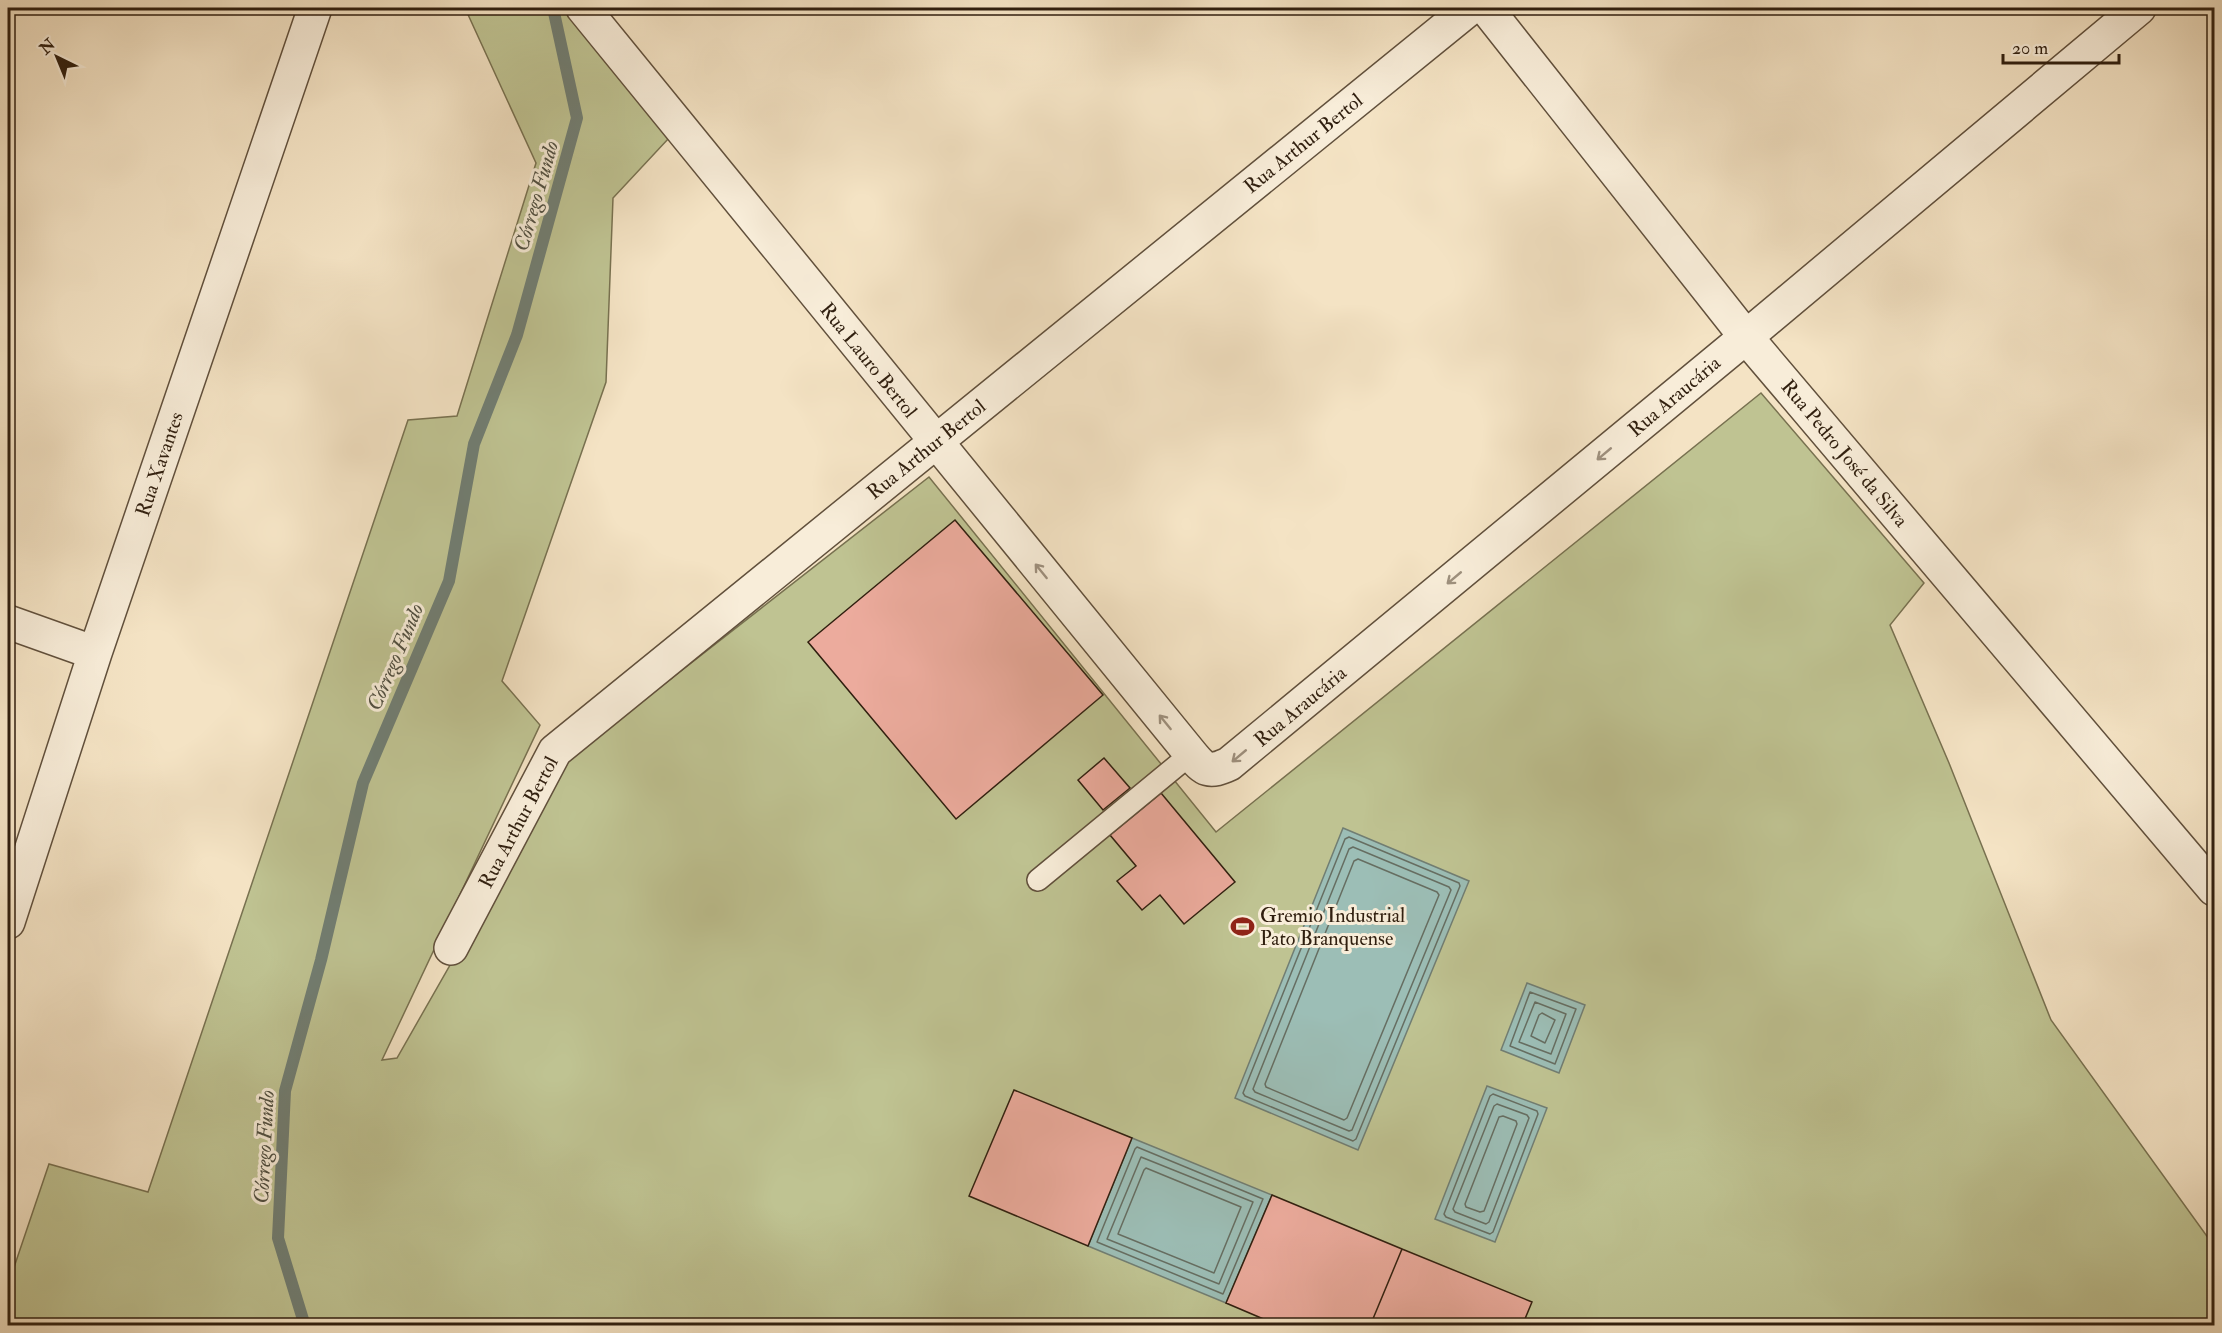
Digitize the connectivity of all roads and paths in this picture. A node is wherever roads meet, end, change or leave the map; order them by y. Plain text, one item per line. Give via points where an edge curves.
1 (315, 8) edge
2 (583, 8) edge
3 (1470, 8) edge
4 (1486, 8) edge
5 (2139, 8) edge
6 (1746, 337) junction
7 (936, 442) junction
8 (8, 622) edge
9 (95, 653) junction
10 (1196, 761) junction
11 (1038, 880) dead end
12 (2214, 889) edge
13 (8, 922) edge
14 (452, 948) dead end

1 - 9 street, Rua Xavantes
2 - 7 street, Rua Lauro Bertol
3 - 7 street, Rua Arthur Bertol
4 - 6 street, Rua Pedro José da Silva
5 - 6 street, Rua Araucária
6 -> 10 street, Rua Araucária via 1230,764 1215,770
6 - 12 street, Rua Pedro José da Silva
10 -> 7 street, Rua Lauro Bertol
7 - 14 street, Rua Arthur Bertol via 555,751
8 - 9 street
9 - 13 street, Rua Xavantes
10 - 11 lane

